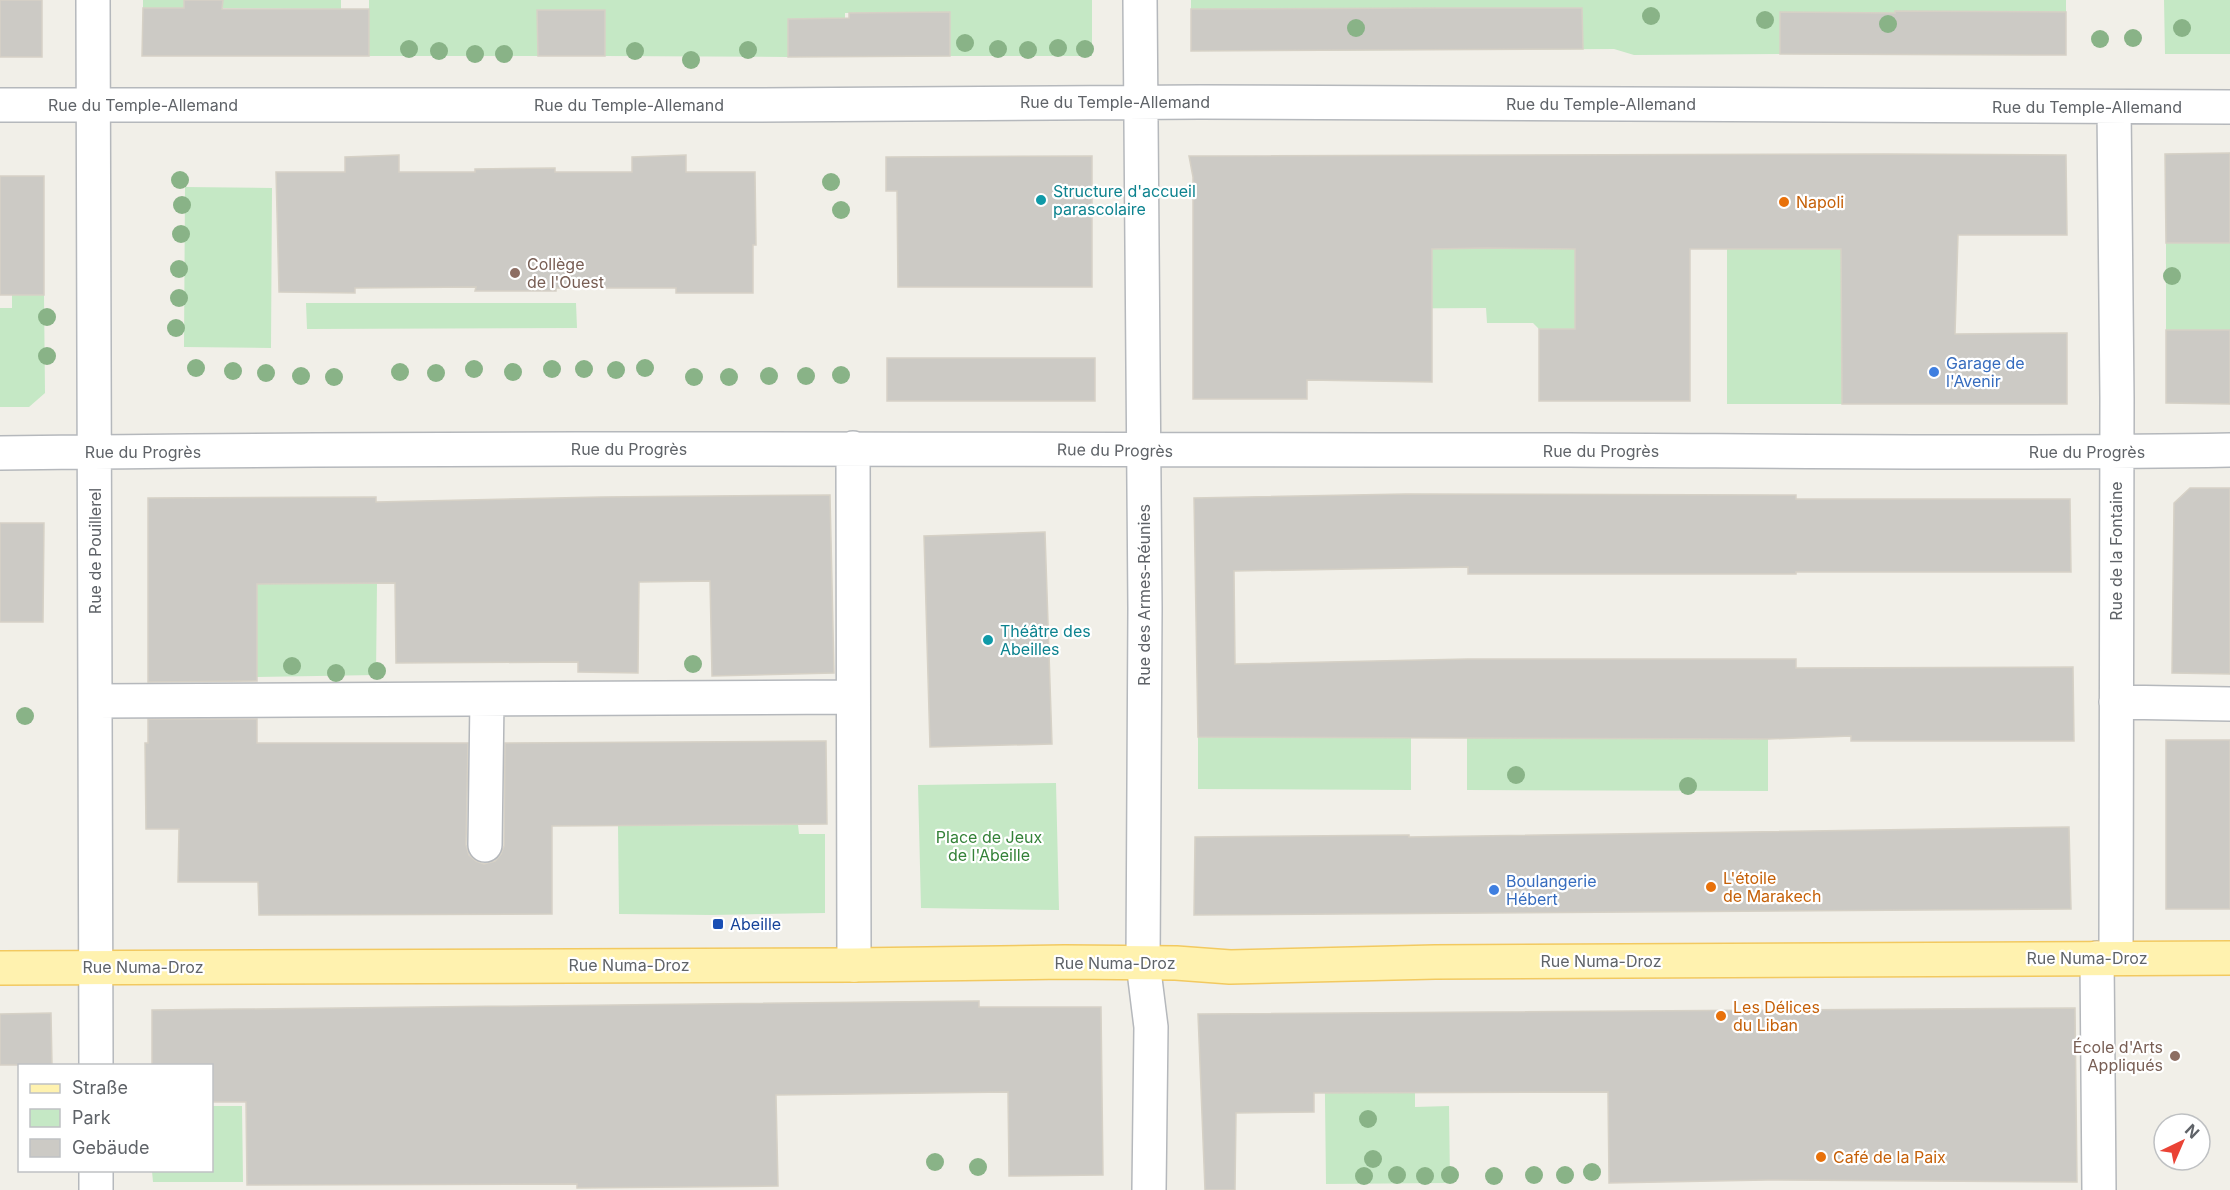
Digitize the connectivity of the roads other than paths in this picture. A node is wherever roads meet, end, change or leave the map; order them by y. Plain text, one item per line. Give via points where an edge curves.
1 (93, 0) edge
2 (1140, 0) edge
3 (1140, 102) junction
4 (0, 105) edge
5 (94, 105) junction
6 (2114, 107) junction
7 (2230, 107) edge
8 (853, 448) junction
9 (1143, 450) junction
10 (2230, 450) edge
11 (94, 452) junction
12 (2116, 452) junction
13 (0, 453) edge
14 (853, 697) junction
15 (487, 699) junction
16 (95, 701) junction
17 (2116, 702) junction
18 (2230, 704) edge
19 (484, 844) dead end
20 (2106, 958) junction
21 (2230, 958) edge
22 (1143, 963) junction
23 (854, 965) junction
24 (97, 967) junction
25 (0, 968) edge
26 (96, 1064) edge
27 (96, 1172) edge
28 (96, 1190) edge
29 (1149, 1190) edge
30 (2099, 1190) edge

1 - 5 street, Rue de Pouillerel
2 - 3 street, Rue des Armes-Réunies
3 - 5 street, Rue du Temple-Allemand
3 - 6 street, Rue du Temple-Allemand
3 - 9 street, Rue des Armes-Réunies
4 - 5 street, Rue du Temple-Allemand
5 - 11 street, Rue de Pouillerel
6 - 7 street, Rue du Temple-Allemand
6 - 12 street, Rue de la Fontaine
8 - 9 street, Rue du Progrès
8 - 11 street, Rue du Progrès
8 - 14 street
9 - 12 street, Rue du Progrès
9 - 22 street, Rue des Armes-Réunies
10 - 12 street, Rue du Progrès
11 - 13 street, Rue du Progrès
11 - 16 street, Rue de Pouillerel
12 - 17 street, Rue de la Fontaine
14 - 15 street
14 - 23 street
15 - 16 street
15 - 19 street
16 - 24 street, Rue de Pouillerel
17 - 18 street
17 - 20 street, Rue de la Fontaine
20 - 21 main road, Rue Numa-Droz
20 - 22 main road, Rue Numa-Droz via 1230,967
20 - 30 street, Rue de la Fontaine
22 - 23 main road, Rue Numa-Droz
22 - 29 street, Rue des Armes-Réunies via 1151,1027
23 - 24 main road, Rue Numa-Droz
24 - 25 main road, Rue Numa-Droz
24 - 26 street, Rue de Pouillerel
27 - 28 street

